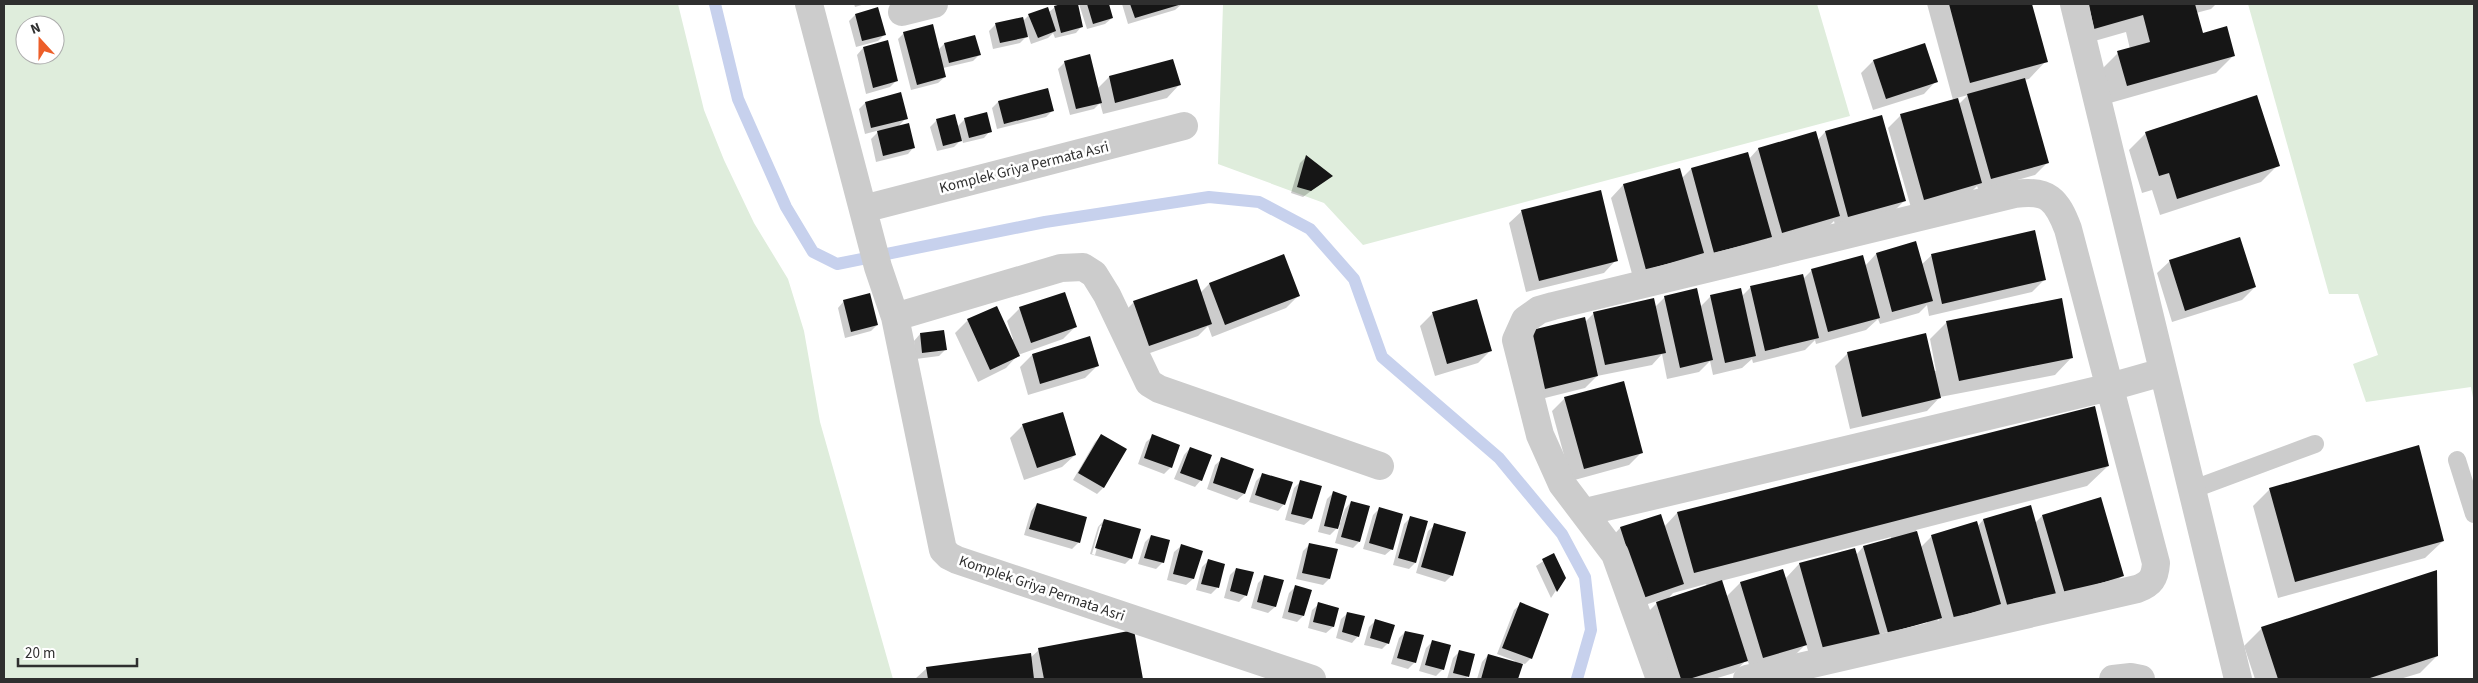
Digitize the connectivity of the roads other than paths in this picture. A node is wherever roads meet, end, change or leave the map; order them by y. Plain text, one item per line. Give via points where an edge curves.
1 (808, 4) edge
2 (934, 4) edge
3 (2074, 4) edge
4 (902, 12) dead end
5 (1184, 126) dead end
6 (866, 220) junction
7 (895, 317) junction
8 (2163, 372) junction
9 (2110, 387) junction
10 (2315, 444) dead end
11 (2457, 460) dead end
12 (1380, 466) dead end
13 (2191, 490) junction
14 (1585, 512) junction
15 (2474, 514) edge
16 (1312, 679) edge
17 (1660, 679) edge
18 (1746, 679) edge
19 (2113, 679) edge
20 (2141, 679) edge
21 (2238, 679) edge

1 - 6 street, Komplek Griya Permata Asri
2 - 4 street
3 - 8 street
5 - 6 street, Komplek Griya Permata Asri
6 - 7 street, Komplek Griya Permata Asri
7 - 12 street via 1061,268 1082,267 1094,274 1107,295 1150,383 1159,389
7 - 16 street, Komplek Griya Permata Asri via 938,532 943,550 949,556
8 - 9 street
8 - 13 street
9 - 14 street
9 - 14 street via 2068,229 2057,204 2044,194 2015,194 1553,306 1539,310 1525,320 1516,340 1540,435 1562,484
9 - 18 street via 2156,563 2152,582 2138,589
10 - 13 lane
11 - 15 lane
13 - 21 street
14 - 17 street via 1615,554
19 - 20 street

